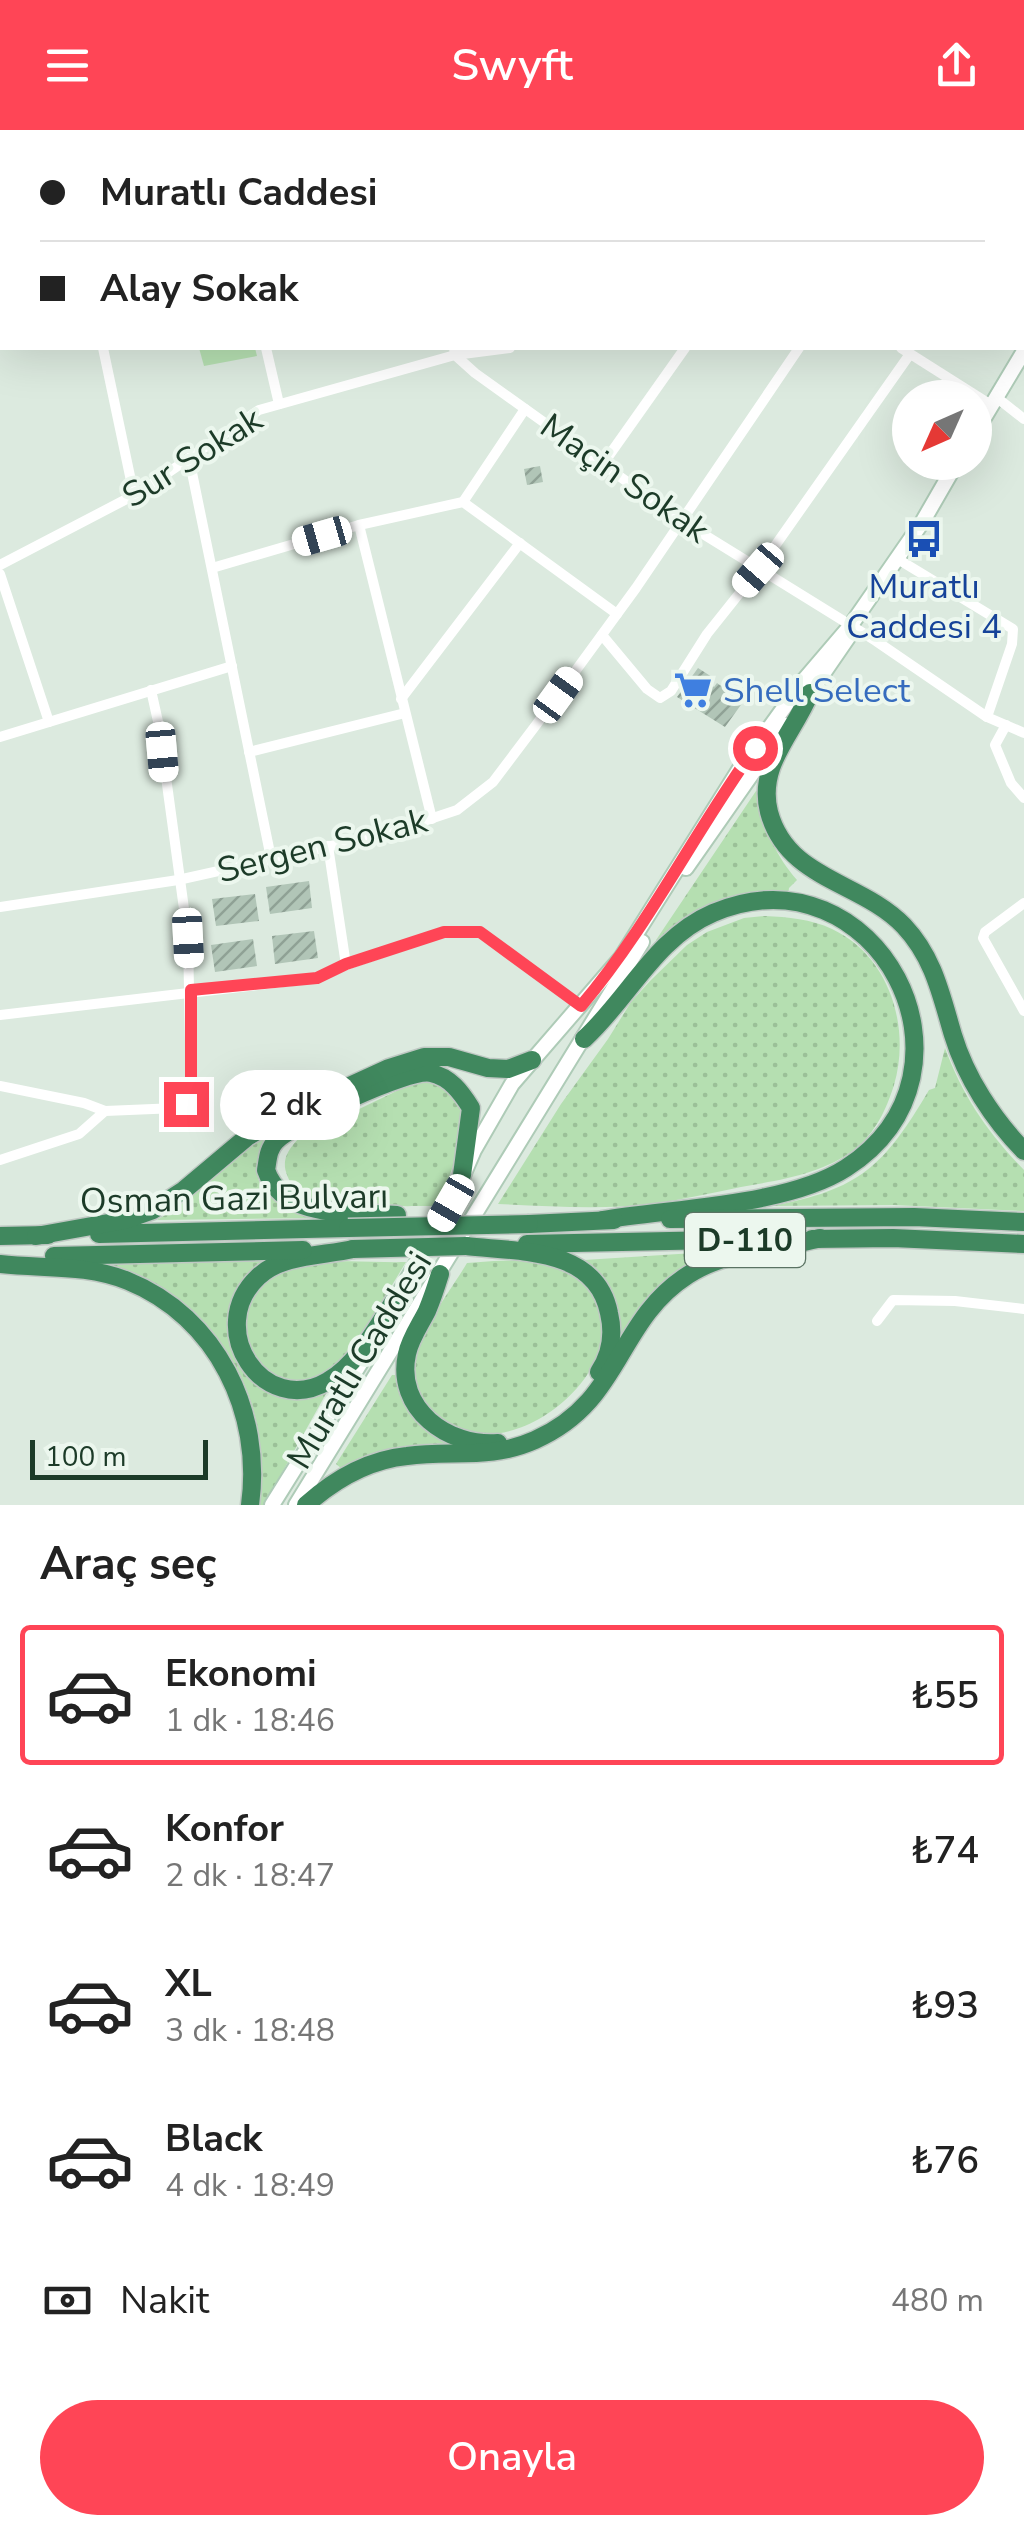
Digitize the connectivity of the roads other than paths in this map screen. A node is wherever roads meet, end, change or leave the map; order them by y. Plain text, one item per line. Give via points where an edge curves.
1 (103, 350) edge
2 (266, 350) edge
3 (684, 350) edge
4 (797, 350) edge
5 (454, 351) edge
6 (906, 351) edge
7 (1024, 351) edge
8 (994, 401) junction
9 (280, 404) junction
10 (992, 404) edge
11 (525, 409) junction
12 (1024, 418) edge
13 (189, 458) junction
14 (603, 464) junction
15 (946, 480) edge
16 (134, 495) junction
17 (463, 502) junction
18 (682, 521) junction
19 (359, 526) junction
20 (520, 543) junction
21 (896, 558) junction
22 (0, 565) edge
23 (212, 568) junction
24 (758, 570) junction
25 (0, 574) edge
26 (617, 614) junction
27 (851, 625) junction
28 (602, 635) junction
29 (232, 666) junction
30 (151, 690) junction
31 (810, 694) junction
32 (401, 700) junction
33 (404, 713) junction
34 (987, 717) junction
35 (49, 722) junction
36 (1006, 726) junction
37 (1024, 733) edge
38 (0, 737) edge
39 (249, 752) junction
40 (1024, 798) edge
41 (432, 819) junction
42 (328, 846) junction
43 (270, 858) junction
44 (178, 880) junction
45 (1024, 904) edge
46 (0, 907) edge
47 (346, 964) junction
48 (191, 990) junction
49 (581, 1006) junction
50 (1024, 1012) edge
51 (0, 1015) edge
52 (584, 1040) junction
53 (532, 1060) junction
54 (0, 1086) edge
55 (105, 1111) junction
56 (1024, 1151) edge
57 (0, 1160) edge
58 (462, 1176) junction
59 (602, 1220) junction
60 (1024, 1222) edge
61 (529, 1224) junction
62 (0, 1236) edge
63 (36, 1236) junction
64 (820, 1238) junction
65 (1024, 1244) edge
66 (466, 1246) junction
67 (353, 1249) junction
68 (0, 1261) edge
69 (440, 1274) junction
70 (396, 1298) junction
71 (1024, 1309) edge
72 (877, 1321) dead end
73 (250, 1505) edge
74 (272, 1505) edge
75 (296, 1505) edge
76 (306, 1505) edge

1 - 16 street
2 - 9 street
3 - 14 street
4 - 18 street, Sergen Sokak
5 - 9 street, Sur Sokak
5 - 11 street, Maçin Sokak
6 - 8 street
6 - 24 street
7 - 8 main road
8 - 10 main road
8 - 12 street
9 - 13 street, Sur Sokak via 259,410
11 - 14 street, Maçin Sokak
11 - 17 street
13 - 16 street, Sur Sokak
13 - 23 street
14 - 18 street, Maçin Sokak
15 - 21 main road, Muratlı Caddesi
16 - 22 street, Sur Sokak
17 - 19 street
17 - 20 street
18 - 24 street, Maçin Sokak
18 - 26 street, Sergen Sokak
19 - 23 street
19 - 32 street
20 - 26 street
20 - 32 street
21 - 27 main road, Muratlı Caddesi
21 - 34 street via 1013,629
23 - 29 street
24 - 27 street, Maçin Sokak
24 - 28 street via 660,698
25 - 35 street
26 - 28 street, Sergen Sokak
27 - 31 main road, Muratlı Caddesi
27 - 34 street, Maçin Sokak
27 - 49 main road, Muratlı Caddesi via 739,770 635,938
28 - 41 street, Sergen Sokak via 493,782 458,810
29 - 30 street
29 - 39 street
30 - 35 street
30 - 44 street
31 - 52 main road, Muratlı Caddesi via 687,867
31 - 56 highway via 770,768 766,793 776,831 806,867 878,904 920,945 941,984 969,1074
32 - 33 street
33 - 39 street
33 - 41 street
34 - 36 street, Maçin Sokak
35 - 38 street
36 - 37 street, Maçin Sokak
36 - 40 street via 995,744
39 - 43 street
41 - 42 street, Sergen Sokak
42 - 43 street, Sergen Sokak
42 - 47 street
43 - 44 street, Sergen Sokak
44 - 46 street, Sergen Sokak
44 - 48 street
45 - 50 street via 982,938
47 - 48 street via 317,978
47 - 49 street via 444,932 480,932
48 - 51 street
48 - 55 street via 186,1104
49 - 53 main road, Muratlı Caddesi
52 - 59 highway via 690,925 768,899 818,908 859,930 897,977 914,1024 913,1073 900,1110 877,1142 845,1168 788,1191
52 - 69 main road, Muratlı Caddesi
53 - 58 main road, Muratlı Caddesi
53 - 63 highway via 508,1068 436,1056 399,1064 264,1127 153,1210
54 - 55 street
55 - 57 street via 79,1134
58 - 61 highway, bridge via 471,1108 455,1086 434,1074 407,1075 286,1132 273,1144 266,1170 280,1195 306,1206
58 - 70 main road, Muratlı Caddesi
59 - 60 highway, D-110
59 - 61 highway, D-110
61 - 63 highway, Osman Gazi Bulvarı / D-110, bridge
62 - 63 highway, Osman Gazi Bulvarı / D-110
64 - 65 highway, D-110
64 - 66 highway, D-110
64 - 76 highway via 730,1256 678,1281 643,1316 598,1394 552,1432 497,1452 376,1461 336,1480
66 - 67 highway, Osman Gazi Bulvarı / D-110, bridge
66 - 69 highway via 564,1259 592,1279 608,1306 611,1346 582,1395 543,1425 496,1443 450,1435 426,1419 410,1394 405,1368
67 - 68 highway, Osman Gazi Bulvarı / D-110
67 - 70 highway via 285,1262 245,1293 235,1328 258,1375 292,1390 324,1384 350,1362
68 - 73 highway via 112,1276 183,1315 222,1361 245,1412 254,1460
69 - 75 main road, Muratlı Caddesi
70 - 74 main road, Muratlı Caddesi
71 - 72 street via 893,1300

